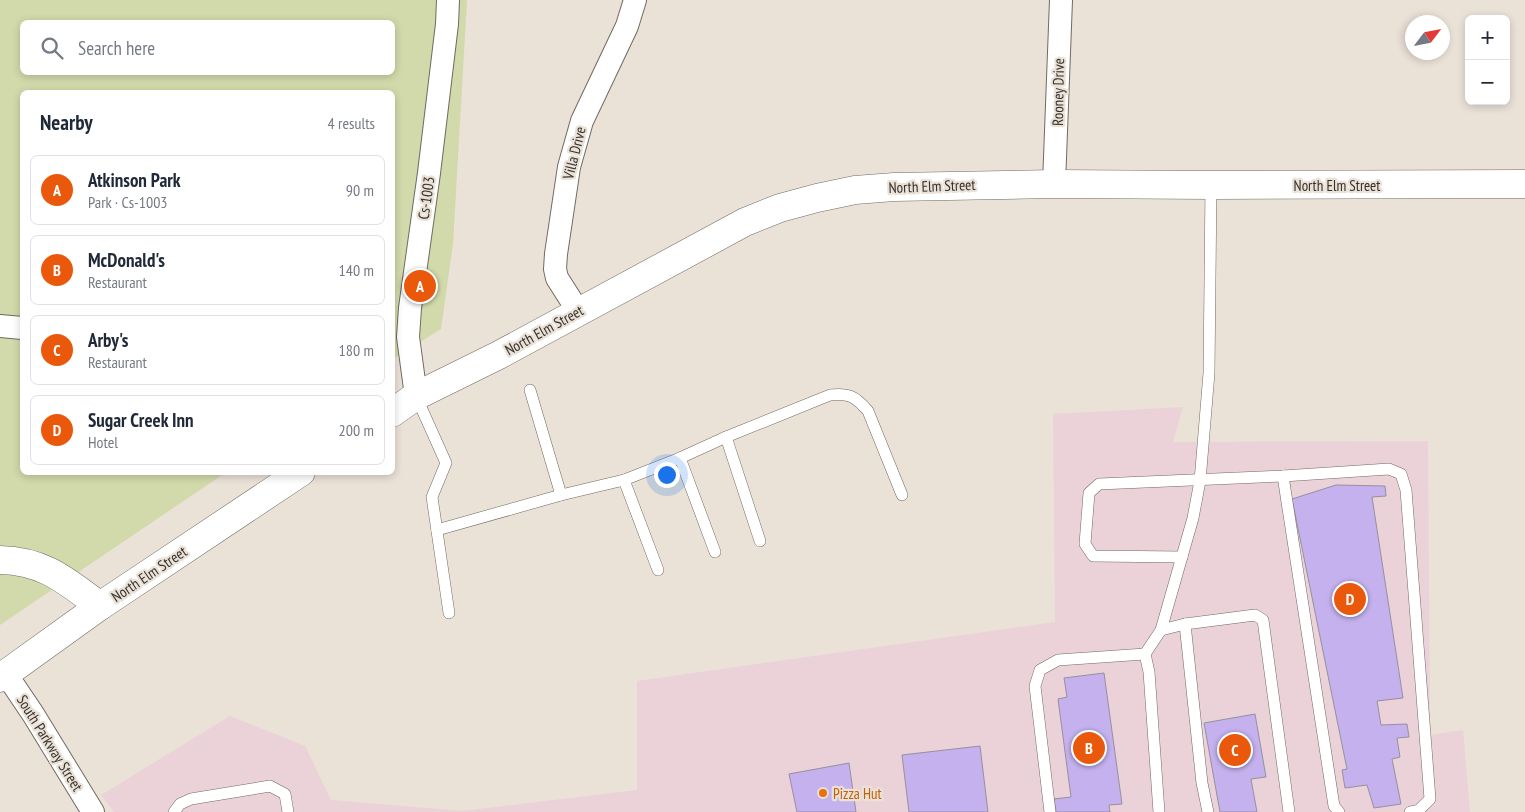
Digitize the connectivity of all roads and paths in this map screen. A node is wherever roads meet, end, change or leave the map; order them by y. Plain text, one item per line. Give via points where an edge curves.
1 (448, 0) edge
2 (635, 0) edge
3 (1061, 0) edge
4 (1054, 184) junction
5 (1525, 184) edge
6 (1210, 185) junction
7 (578, 311) junction
8 (0, 326) edge
9 (20, 328) edge
10 (530, 390) dead end
11 (416, 396) junction
12 (395, 411) edge
13 (726, 437) junction
14 (680, 458) junction
15 (296, 475) edge
16 (1283, 476) junction
17 (624, 480) junction
18 (1200, 481) junction
19 (561, 495) junction
20 (902, 495) dead end
21 (437, 530) junction
22 (760, 541) dead end
23 (715, 552) dead end
24 (1182, 557) junction
25 (0, 560) edge
26 (658, 570) dead end
27 (100, 606) junction
28 (449, 613) dead end
29 (1185, 624) junction
30 (1161, 630) junction
31 (1145, 654) junction
32 (3, 676) edge
33 (93, 812) edge
34 (174, 812) edge
35 (288, 812) edge
36 (1050, 812) edge
37 (1159, 812) edge
38 (1208, 812) edge
39 (1288, 812) edge
40 (1339, 812) edge
41 (1410, 812) edge

1 - 11 street, Cs-1003 via 410,308 408,337
2 - 7 street, Villa Drive via 627,26 582,121 569,167 555,269 557,278
3 - 4 street, Rooney Drive
4 - 6 street, North Elm Street
4 - 7 street, North Elm Street via 894,187 855,190 817,198 745,222
5 - 6 street, North Elm Street
6 - 18 lane via 1209,373
7 - 11 street, North Elm Street
8 - 9 street
10 - 19 lane
11 - 12 street, North Elm Street
11 - 21 lane via 446,463 432,497
13 - 14 lane
13 - 20 lane via 830,395 852,396 868,411
13 - 22 lane
14 - 17 lane
14 - 23 lane
15 - 27 street, North Elm Street
16 - 18 lane
16 - 40 lane via 1334,806
16 - 41 lane via 1389,469 1401,474 1406,490 1430,799 1419,810
17 - 19 lane
17 - 26 lane
18 - 24 lane
18 - 24 lane via 1099,484 1089,493 1085,544 1092,556
19 - 21 lane
21 - 28 lane
24 - 30 lane
25 - 27 street via 44,567
27 - 32 street, North Elm Street
29 - 30 lane
29 - 38 lane
29 - 39 lane via 1255,615 1263,620
30 - 31 lane
31 - 36 lane via 1058,660 1040,670 1034,686
31 - 37 lane
32 - 33 street, South Parkway Street via 33,714
34 - 35 lane via 180,804 191,799 270,786 285,794

